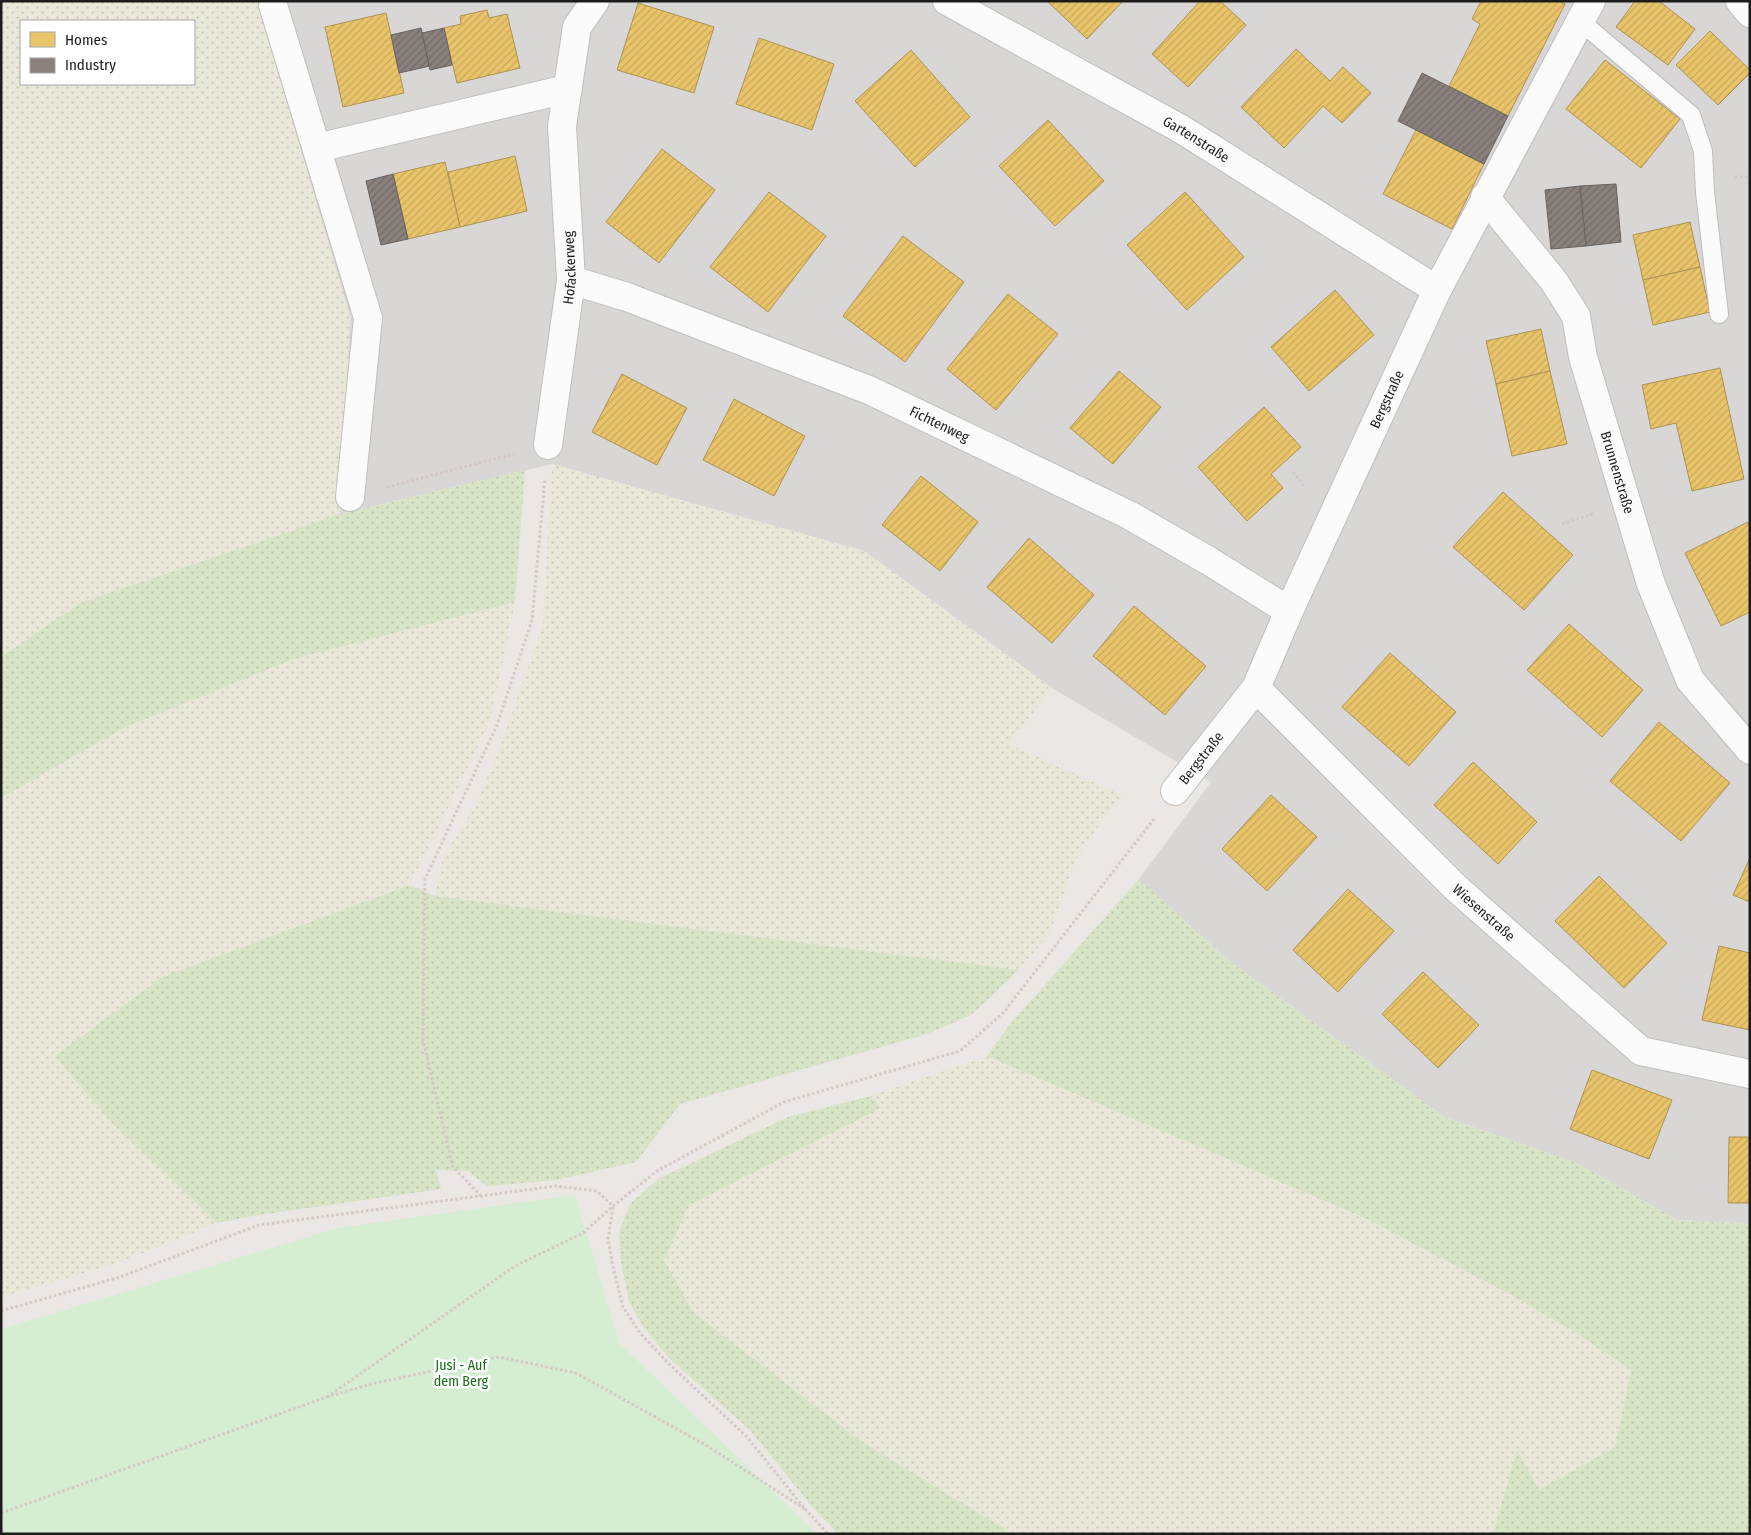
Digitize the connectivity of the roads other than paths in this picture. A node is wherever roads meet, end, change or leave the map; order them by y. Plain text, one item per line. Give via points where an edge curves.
1 (595, 1) edge
2 (947, 1) edge
3 (1740, 1) edge
4 (273, 5) dead end
5 (1585, 11) edge
6 (1750, 13) edge
7 (567, 89) junction
8 (316, 148) junction
9 (1486, 197) junction
10 (571, 280) junction
11 (1437, 290) junction
12 (1719, 314) dead end
13 (548, 445) road end
14 (350, 496) road end
15 (1288, 611) junction
16 (1256, 688) junction
17 (1750, 750) edge
18 (1176, 791) road end
19 (1750, 1074) edge

1 - 7 street, Hofackerweg via 577,27
2 - 11 street, Gartenstraße via 1181,129
3 - 6 street
4 - 8 street
5 - 9 street, Bergstraße
5 - 12 lane via 1691,115 1702,151
7 - 8 street
7 - 10 street, Hofackerweg via 562,126
8 - 14 street via 368,318
9 - 11 street, Bergstraße
9 - 17 street, Brunnenstraße via 1553,280 1576,316 1583,357 1652,584 1690,680
10 - 13 street, Hofackerweg
10 - 15 street, Fichtenweg via 627,296 869,390 1129,515
11 - 15 street, Bergstraße
15 - 16 street, Bergstraße
16 - 18 street, Bergstraße
16 - 19 street, Wiesenstraße via 1455,887 1641,1051

